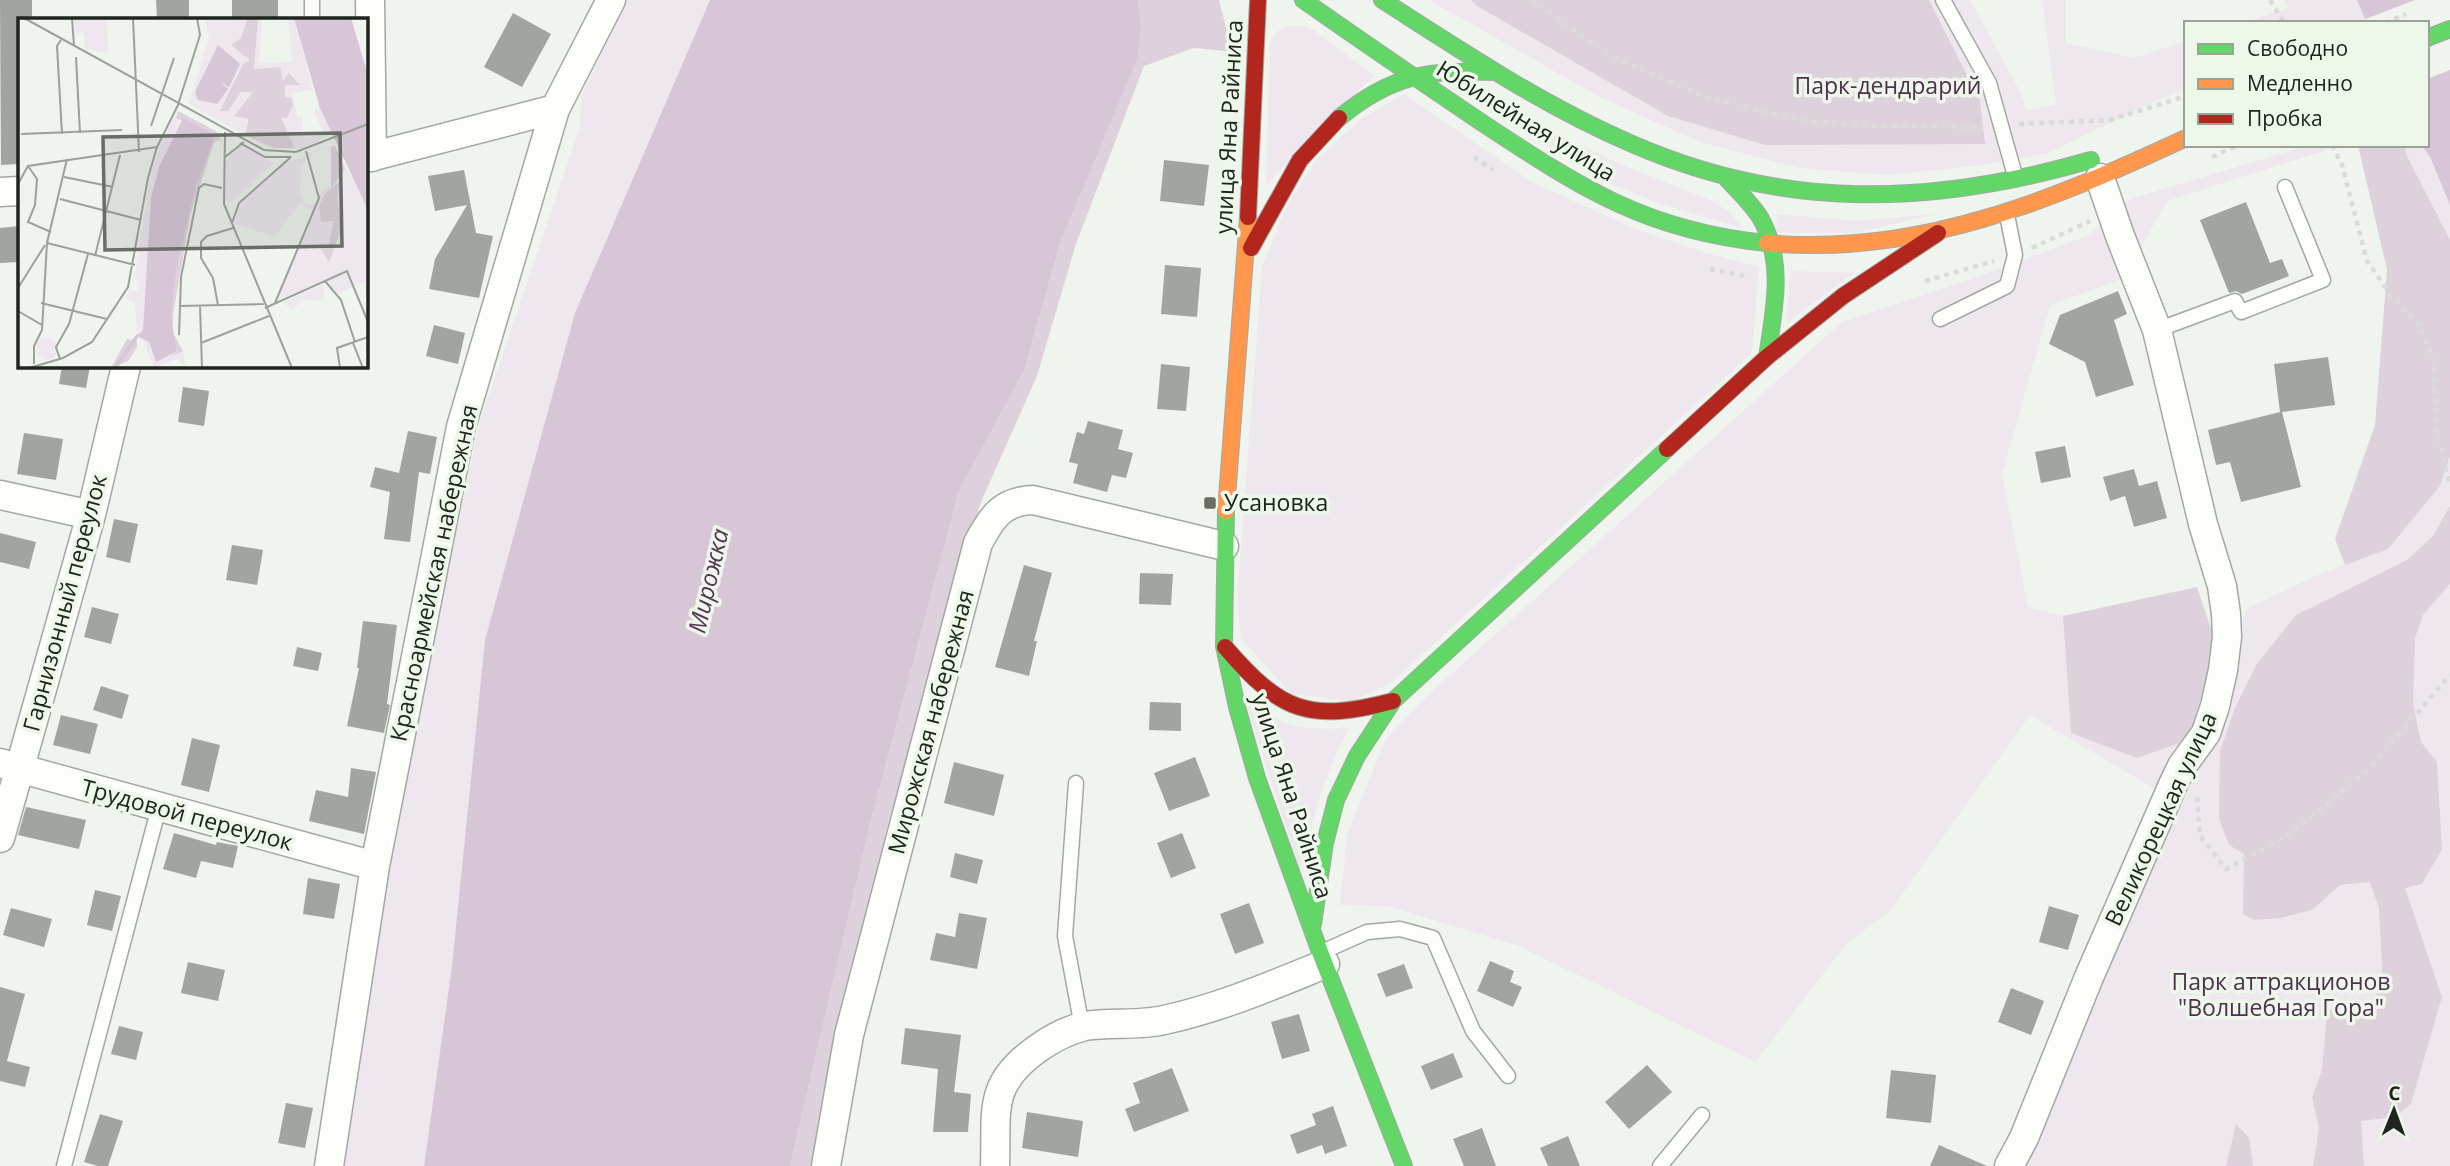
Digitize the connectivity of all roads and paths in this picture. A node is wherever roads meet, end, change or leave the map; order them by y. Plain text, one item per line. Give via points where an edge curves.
1 (312, 0) edge
2 (370, 0) edge
3 (611, 0) edge
4 (1258, 0) edge
5 (1303, 0) edge
6 (1381, 0) edge
7 (1531, 0) edge
8 (1943, 0) edge
9 (2270, 0) edge
10 (312, 18) edge
11 (2283, 21) edge
12 (2450, 29) edge
13 (2429, 37) edge
14 (1495, 72) junction
15 (368, 77) edge
16 (1413, 77) junction
17 (2184, 97) edge
18 (555, 109) junction
19 (2001, 125) junction
20 (2184, 130) edge
21 (2184, 139) edge
22 (2333, 147) edge
23 (369, 157) edge
24 (2105, 162) junction
25 (1726, 178) junction
26 (2016, 180) junction
27 (2285, 187) dead end
28 (18, 191) edge
29 (0, 192) edge
30 (2006, 214) junction
31 (1938, 233) junction
32 (1773, 245) junction
33 (1246, 256) junction
34 (1940, 319) dead end
35 (2157, 331) junction
36 (1767, 357) junction
37 (126, 368) edge
38 (2450, 486) edge
39 (0, 495) edge
40 (92, 515) junction
41 (1224, 546) junction
42 (1224, 646) junction
43 (2450, 675) edge
44 (1393, 701) junction
45 (2194, 751) junction
46 (10, 766) edge
47 (1076, 783) dead end
48 (159, 807) junction
49 (0, 838) edge
50 (374, 866) junction
51 (1312, 932) junction
52 (1323, 958) junction
53 (1082, 1027) junction
54 (1508, 1076) dead end
55 (1702, 1115) dead end
56 (64, 1166) edge
57 (328, 1166) edge
58 (826, 1166) edge
59 (995, 1166) edge
60 (1404, 1166) edge
61 (1660, 1166) edge
62 (2009, 1166) edge

1 - 10 lane
2 - 15 street
3 - 18 street, Красноармейская набережная
4 - 33 street, улица Яна Райниса
5 - 16 street, Юбилейная улица
6 - 14 street, Юбилейная улица
7 - 19 path via 1614,58 1706,97 1791,118 1852,125
8 - 19 lane via 1989,83
9 - 11 path
12 - 13 street
14 - 16 street, улица Яна Райниса via 1448,71
14 - 25 street, Юбилейная улица via 1580,120 1668,159
15 - 23 street
16 - 32 street, Юбилейная улица via 1564,176 1618,205 1675,227
16 - 33 street, улица Яна Райниса via 1363,100 1321,136 1293,171
17 - 19 path via 2110,120
18 - 23 street
18 - 50 street, Красноармейская набережная via 461,427
19 - 26 lane
20 - 24 street, Юбилейная улица
21 - 24 street, Юбилейная улица
22 - 38 path via 2367,261 2390,295 2419,325 2433,358 2437,432
24 - 26 street, Юбилейная улица
24 - 30 street, Юбилейная улица
24 - 35 street, Великорецкая улица via 2120,236
25 - 26 street, Юбилейная улица via 1780,189 1879,195 1959,191
25 - 32 street via 1760,218
27 - 35 lane via 2323,281 2241,312 2235,301
28 - 29 street
30 - 31 street, Юбилейная улица
30 - 34 lane via 2015,255 2007,286
31 - 32 street, Юбилейная улица via 1875,244
31 - 36 street via 1843,296
32 - 36 street via 1779,275
33 - 41 street, улица Яна Райниса
35 - 45 street, Великорецкая улица via 2226,614 2227,637 2215,706
36 - 44 street
37 - 40 street, Гарнизонный переулок
39 - 40 street
40 - 46 street, Гарнизонный переулок
41 - 42 street, улица Яна Райниса
41 - 58 street, Мирожская набережная via 1033,500 1017,500 988,524 978,543 849,1035
42 - 44 street via 1277,700 1315,712 1345,712
42 - 51 street, улица Яна Райниса via 1256,778
43 - 45 path via 2368,769 2289,835 2226,869 2200,836
44 - 51 street via 1341,787 1320,864
45 - 62 street, Великорецкая улица via 2172,787
46 - 48 street, Трудовой переулок
46 - 49 street, Гарнизонный переулок
47 - 53 lane via 1065,936
48 - 50 street, Трудовой переулок
48 - 56 lane
50 - 57 street, Красноармейская набережная
51 - 52 street, улица Яна Райниса
52 - 53 street via 1251,993 1162,1021
52 - 54 lane via 1367,932 1400,929 1433,938 1473,1031
52 - 60 street, улица Яна Райниса
53 - 59 street via 1052,1038 1025,1057 1001,1086
55 - 61 lane

